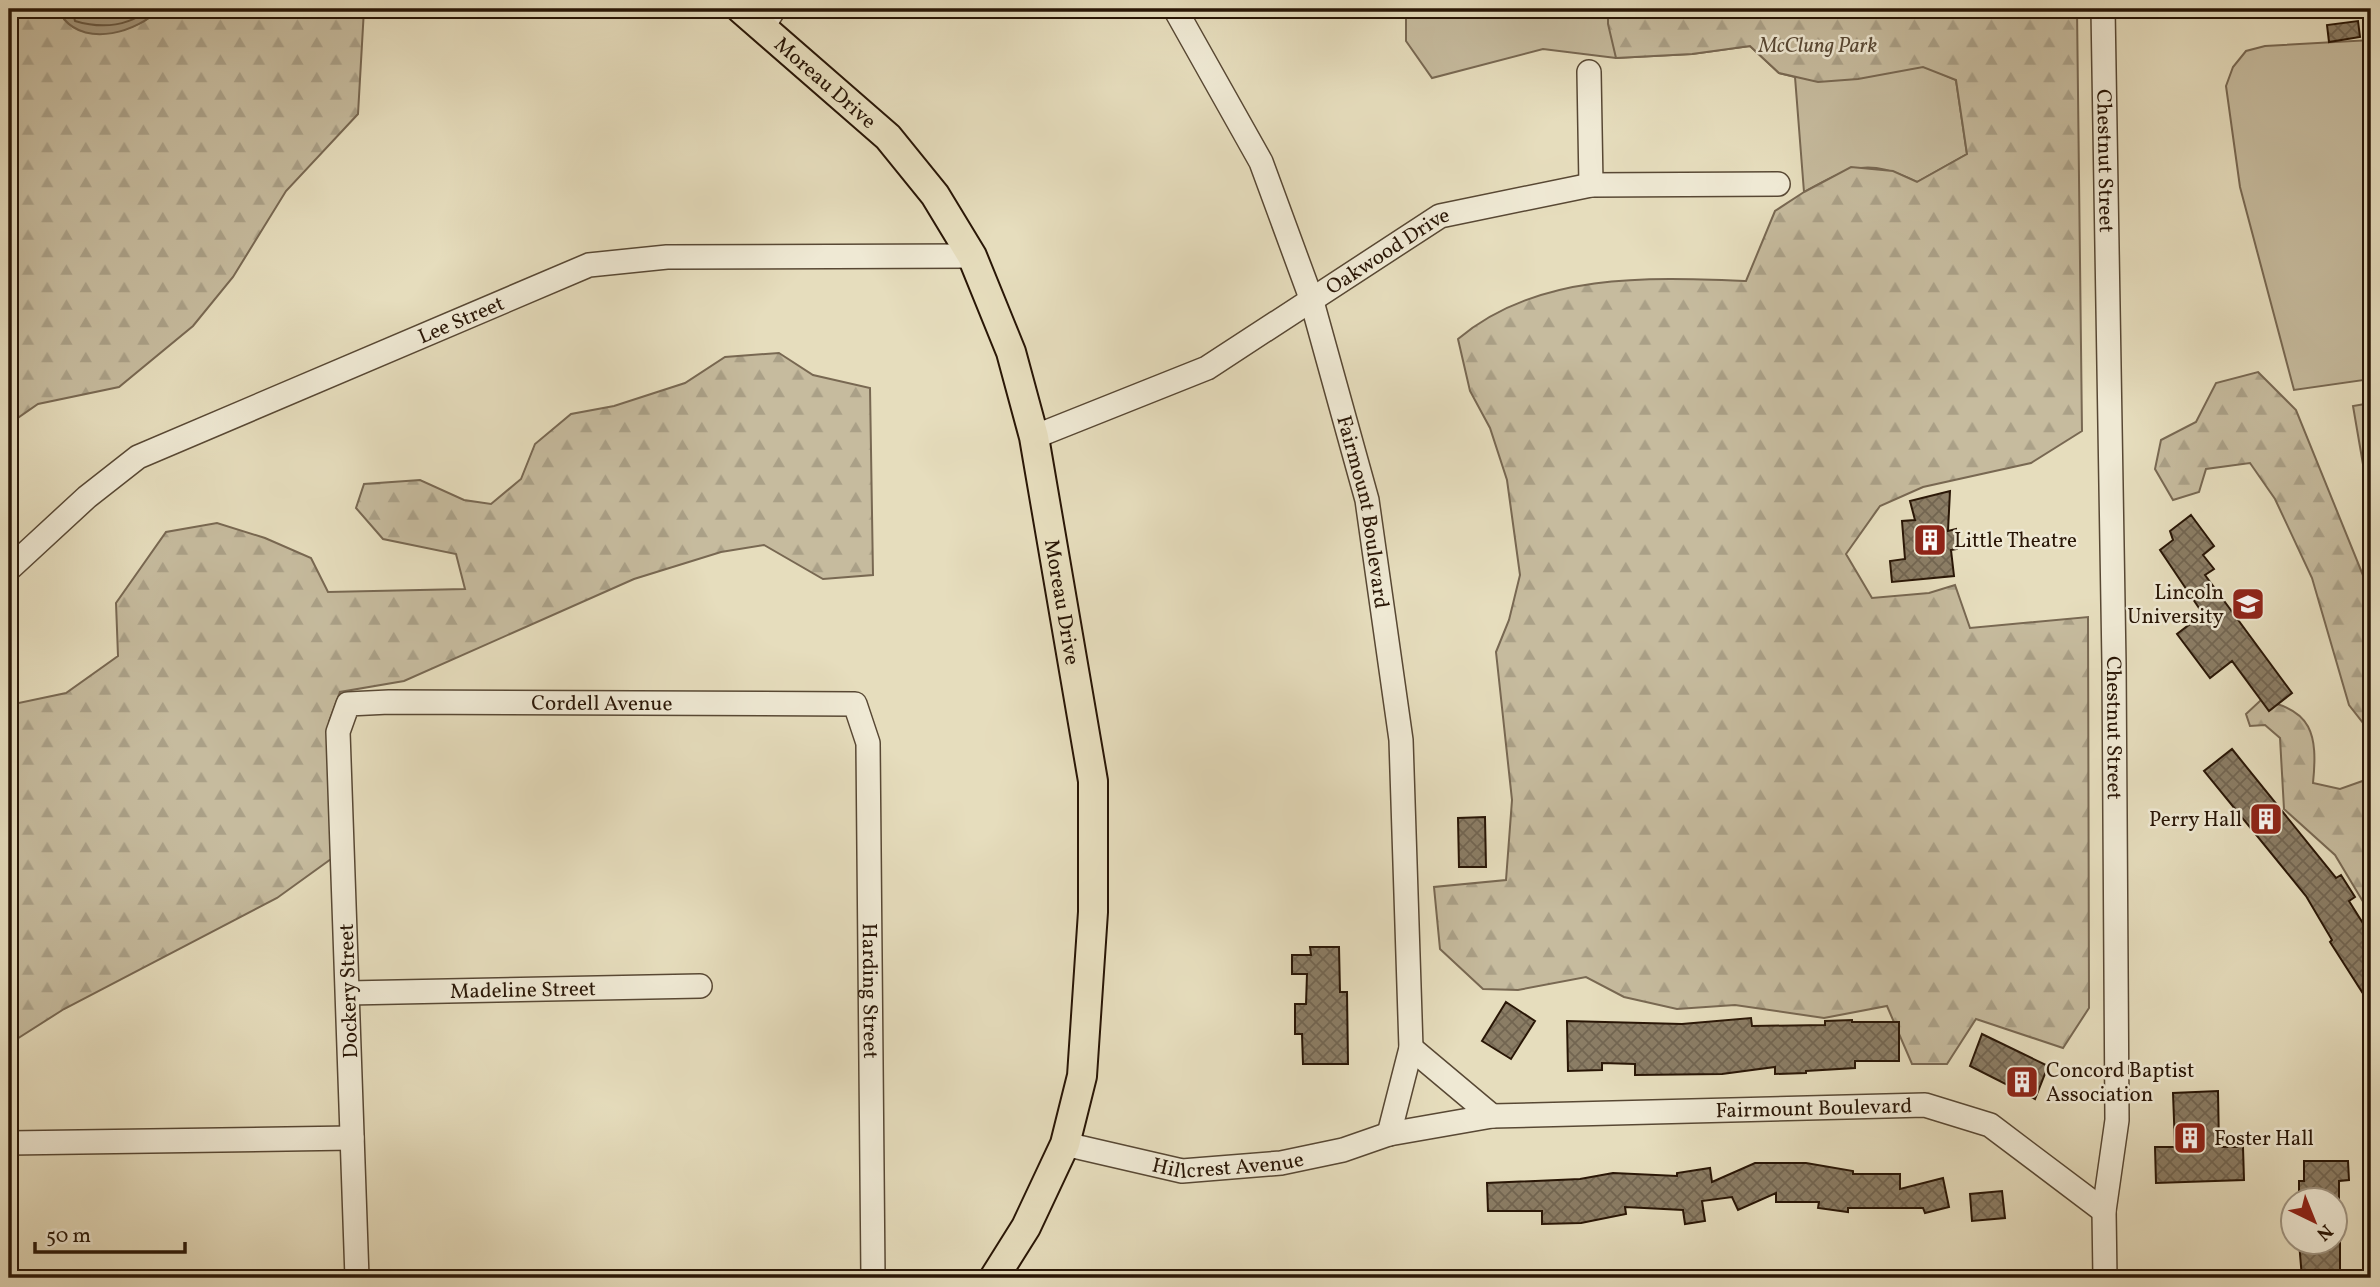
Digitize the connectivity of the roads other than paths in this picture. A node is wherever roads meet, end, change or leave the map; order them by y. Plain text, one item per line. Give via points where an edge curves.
1 (741, 9) edge
2 (2103, 9) edge
3 (1181, 11) edge
4 (768, 19) edge
5 (1589, 72) dead end
6 (1778, 184) dead end
7 (1591, 185) junction
8 (972, 256) junction
9 (1311, 298) junction
10 (1034, 438) junction
11 (9, 569) edge
12 (855, 704) joint
13 (348, 705) joint
14 (699, 986) dead end
15 (348, 993) junction
16 (1411, 1048) junction
17 (1492, 1116) junction
18 (1389, 1134) junction
19 (352, 1138) junction
20 (9, 1143) edge
21 (1065, 1144) junction
22 (2104, 1211) junction
23 (357, 1278) edge
24 (873, 1278) edge
25 (994, 1278) edge
26 (2105, 1278) edge

1 - 4 main road, Moreau Drive
2 - 22 street, Chestnut Street via 2117,1120
3 - 9 street, Fairmount Boulevard via 1261,162
4 - 8 main road, Moreau Drive via 888,137 935,195
5 - 7 street
6 - 7 street, Oakwood Drive
7 - 9 street, Oakwood Drive via 1440,216
8 - 10 main road, Moreau Drive via 1012,352
8 - 11 street, Lee Street via 667,257 589,265 138,457
9 - 10 street, Oakwood Drive via 1207,368
9 - 16 street, Fairmount Boulevard via 1367,500 1401,740
10 - 21 main road, Moreau Drive via 1093,781 1093,912 1082,1076
12 - 13 street, Cordell Avenue
12 - 24 street, Harding Street via 869,743
13 - 15 street, Dockery Street via 338,732
14 - 15 street, Madeline Street
15 - 19 street, Dockery Street
16 - 17 street
16 - 18 street, Fairmount Boulevard
17 - 18 street, Fairmount Boulevard
17 - 22 street, Fairmount Boulevard via 1925,1105 1990,1125
18 - 21 street, Hillcrest Avenue via 1343,1150 1281,1163 1182,1171
19 - 20 street
19 - 23 street, Dockery Street
21 - 25 main road, Moreau Drive via 1026,1227
22 - 26 street, Chestnut Street

